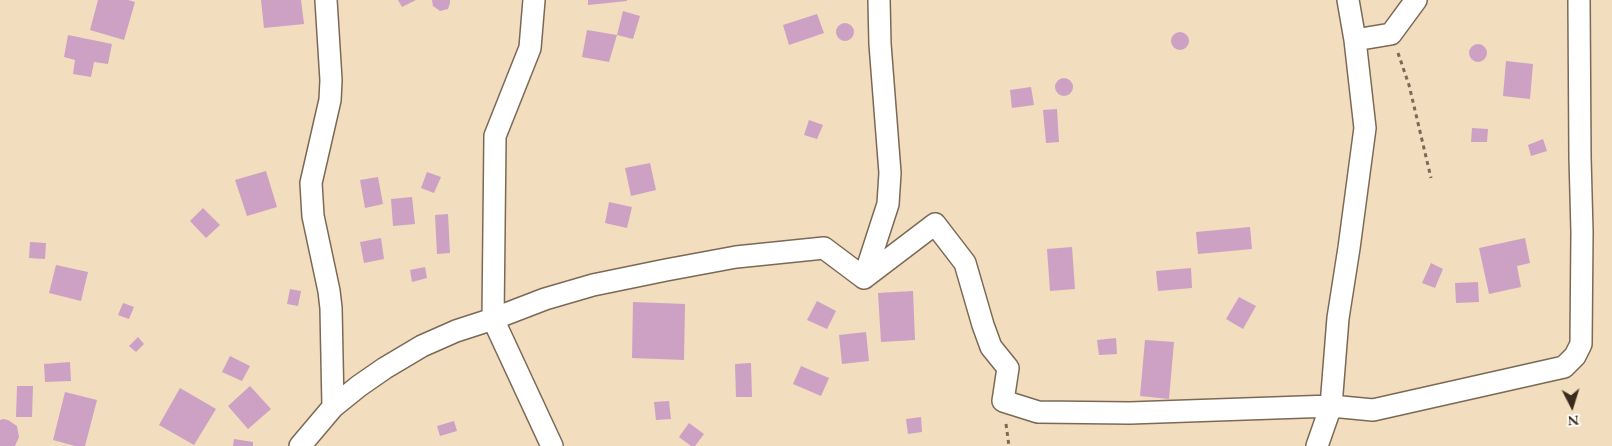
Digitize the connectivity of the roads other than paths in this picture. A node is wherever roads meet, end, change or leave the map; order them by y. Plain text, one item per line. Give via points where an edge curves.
1 (326, 0) edge
2 (534, 0) edge
3 (879, 0) edge
4 (1348, 0) edge
5 (1416, 0) edge
6 (1579, 0) edge
7 (1355, 40) junction
8 (864, 278) junction
9 (493, 319) junction
10 (333, 406) junction
11 (1331, 406) junction
12 (300, 446) edge
13 (552, 446) edge
14 (1317, 446) edge

1 - 10 street via 330,100 311,184 313,216 331,308
2 - 9 street via 530,48 496,136
3 - 8 street via 890,173 888,204
4 - 7 street
5 - 7 street via 1391,34
6 - 11 street via 1581,344 1574,356 1564,367 1373,410
7 - 11 street via 1365,128 1338,318
8 - 9 street via 824,248 746,256 593,285
8 - 11 street via 935,224 965,263 991,347 1008,368 1003,401 1038,412 1130,414
9 - 10 street via 422,346
9 - 13 street
10 - 12 street
11 - 14 street

